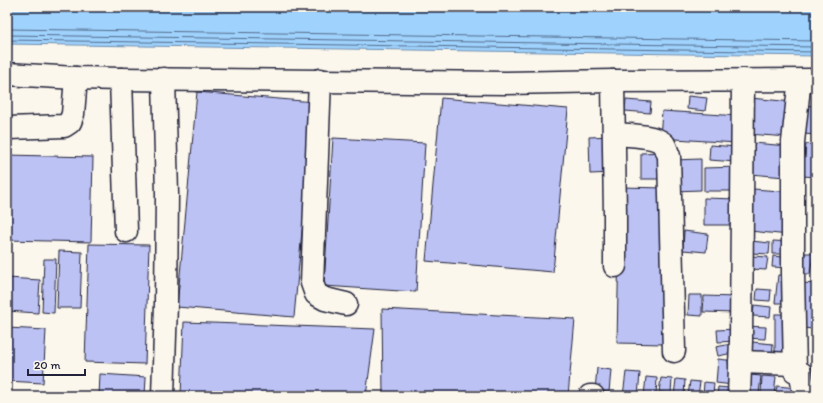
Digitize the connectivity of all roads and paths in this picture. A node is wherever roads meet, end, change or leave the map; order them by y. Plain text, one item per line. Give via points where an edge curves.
1 (7, 74) edge
2 (76, 78) junction
3 (121, 79) junction
4 (164, 79) junction
5 (320, 80) junction
6 (744, 80) junction
7 (613, 81) junction
8 (807, 81) edge
9 (9, 128) dead end
10 (614, 134) junction
11 (126, 231) dead end
12 (614, 266) dead end
13 (346, 304) dead end
14 (674, 351) dead end
15 (740, 362) junction
16 (804, 370) edge
17 (162, 396) edge
18 (739, 396) edge
19 (804, 396) edge

1 - 2 street
2 - 3 street
2 - 9 street via 70,122 64,126
3 - 4 street
3 - 11 street
4 - 5 street
4 - 17 street via 167,194
5 - 7 street via 506,83
5 - 13 street via 312,283 316,294 325,300
6 - 7 street
6 - 8 street
6 - 15 street
7 - 10 street
8 - 16 street via 799,87 793,142 793,298
10 - 12 street
10 - 14 street via 658,139 669,156
15 - 16 street
15 - 18 street
16 - 19 street

